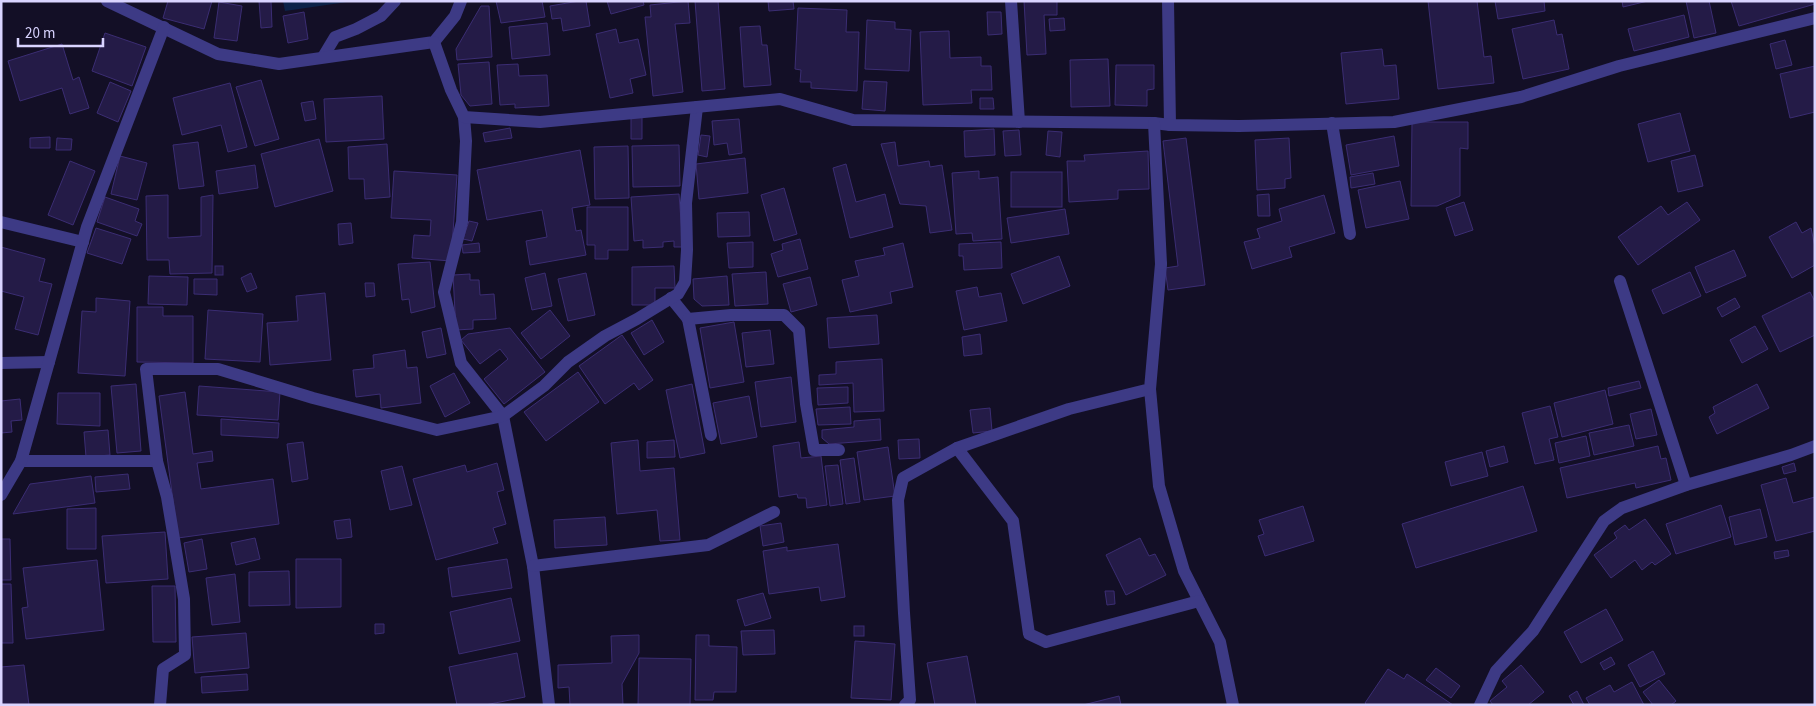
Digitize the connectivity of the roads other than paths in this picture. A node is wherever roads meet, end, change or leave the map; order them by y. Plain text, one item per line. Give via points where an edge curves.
1 (107, 1) edge
2 (395, 1) edge
3 (461, 1) edge
4 (1011, 1) edge
5 (1168, 1) edge
6 (1815, 18) edge
7 (164, 28) junction
8 (434, 42) junction
9 (324, 57) junction
10 (697, 107) junction
11 (464, 117) junction
12 (1019, 122) junction
13 (1154, 123) junction
14 (1332, 123) junction
15 (1170, 125) junction
16 (1, 222) edge
17 (1350, 234) dead end
18 (83, 242) junction
19 (1620, 280) dead end
20 (671, 298) junction
21 (688, 319) junction
22 (49, 362) junction
23 (1, 363) edge
24 (1150, 389) junction
25 (503, 416) junction
26 (711, 435) dead end
27 (1815, 446) edge
28 (957, 448) junction
29 (839, 450) dead end
30 (21, 461) junction
31 (157, 462) junction
32 (1686, 485) junction
33 (1, 495) edge
34 (774, 512) dead end
35 (533, 566) junction
36 (1199, 601) junction
37 (160, 705) edge
38 (549, 705) edge
39 (905, 705) edge
40 (1233, 705) edge
41 (1480, 705) edge

1 - 7 street
2 - 9 street via 381,16 335,37
3 - 8 street via 455,16
4 - 12 street
5 - 15 street
6 - 14 street via 1619,66 1521,97 1394,122
7 - 9 street via 218,54 279,64
7 - 18 street
8 - 9 street
8 - 11 street
10 - 11 street via 540,122
10 - 12 street via 780,99 853,120
10 - 20 street via 686,204 685,282 678,294
11 - 25 street via 462,222 444,292 461,363
12 - 13 street
13 - 15 street
13 - 24 street via 1161,264
14 - 15 street
14 - 17 street
16 - 18 street
18 - 22 street
19 - 32 street
20 - 21 street
20 - 25 street via 568,362 544,386
21 - 26 street
21 - 29 street via 732,314 784,315 799,330 814,450
22 - 23 street
22 - 30 street
24 - 28 street via 1069,409
24 - 36 street via 1159,486 1184,571
25 - 31 street via 437,430 218,369 146,369
25 - 35 street
27 - 32 street
28 - 36 street via 1013,522 1029,634 1046,642
28 - 39 street via 903,478 898,500 910,700
30 - 31 street
30 - 33 street
31 - 37 street via 167,497 184,599 186,655 163,669
32 - 41 street via 1622,508 1604,521 1533,631 1496,671
34 - 35 street via 708,545
35 - 38 street
36 - 40 street via 1220,642

